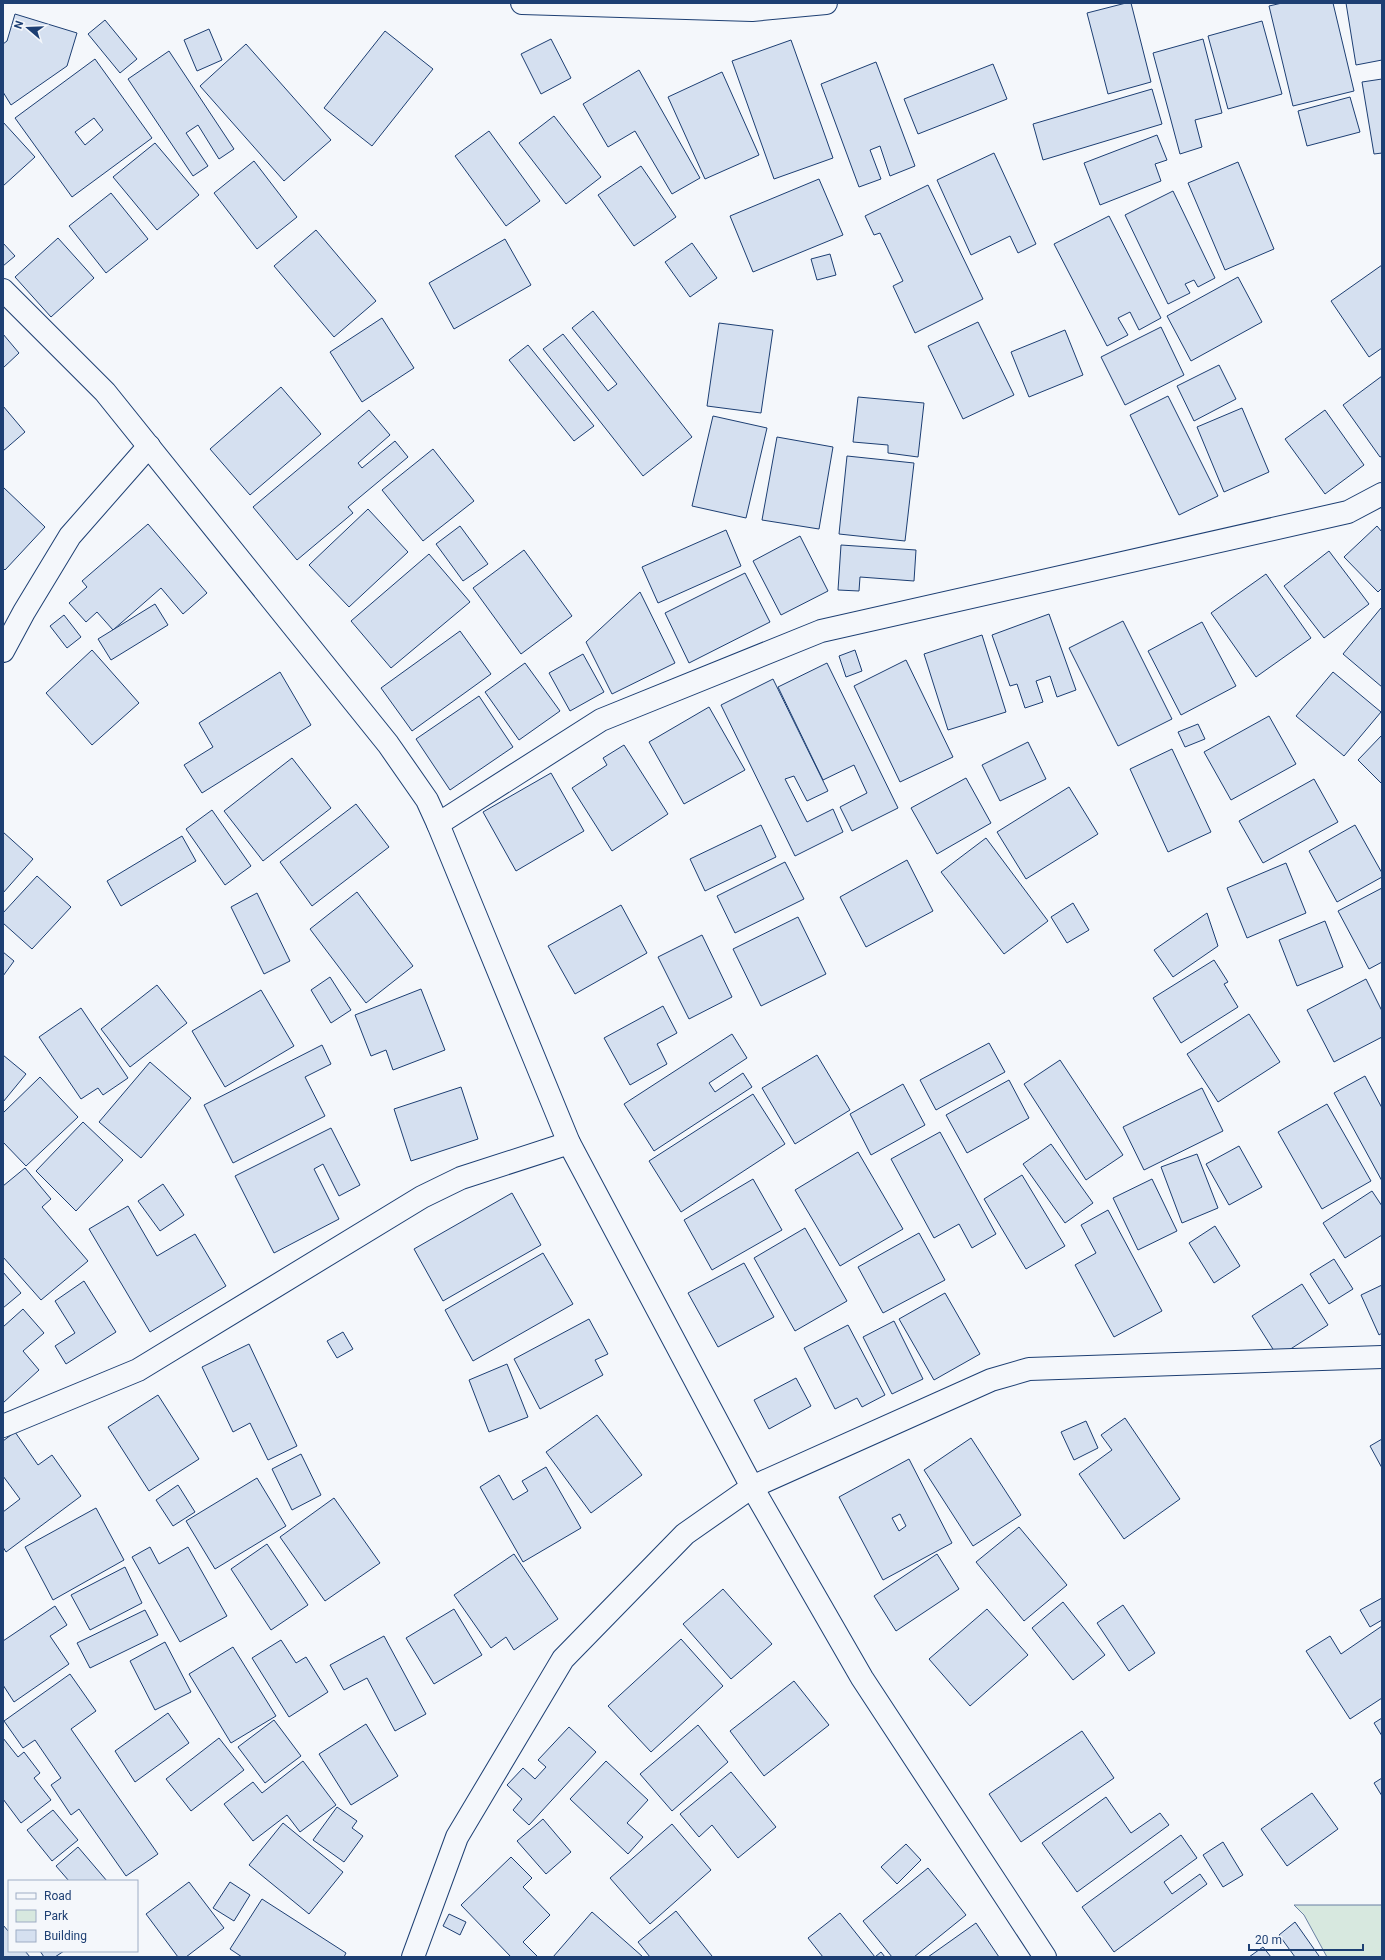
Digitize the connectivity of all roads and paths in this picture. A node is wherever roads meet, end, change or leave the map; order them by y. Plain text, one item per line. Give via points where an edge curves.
1 (522, 3) edge
2 (826, 3) edge
3 (3, 290) edge
4 (149, 446) junction
5 (1382, 494) edge
6 (3, 651) edge
7 (438, 824) junction
8 (569, 1143) junction
9 (1382, 1357) edge
10 (3, 1426) edge
11 (752, 1487) junction
12 (413, 1957) edge
13 (1045, 1957) edge

1 - 2 street via 752,10
3 - 4 street via 105,392
4 - 6 street via 70,536
4 - 7 street via 388,744 427,800
5 - 7 street via 1348,512 821,631 601,720
7 - 8 street
8 - 10 street via 461,1178 422,1197 138,1370
8 - 11 street
9 - 11 street via 1029,1369 991,1380
11 - 12 street via 685,1534 563,1659 457,1837
11 - 13 street via 862,1678

